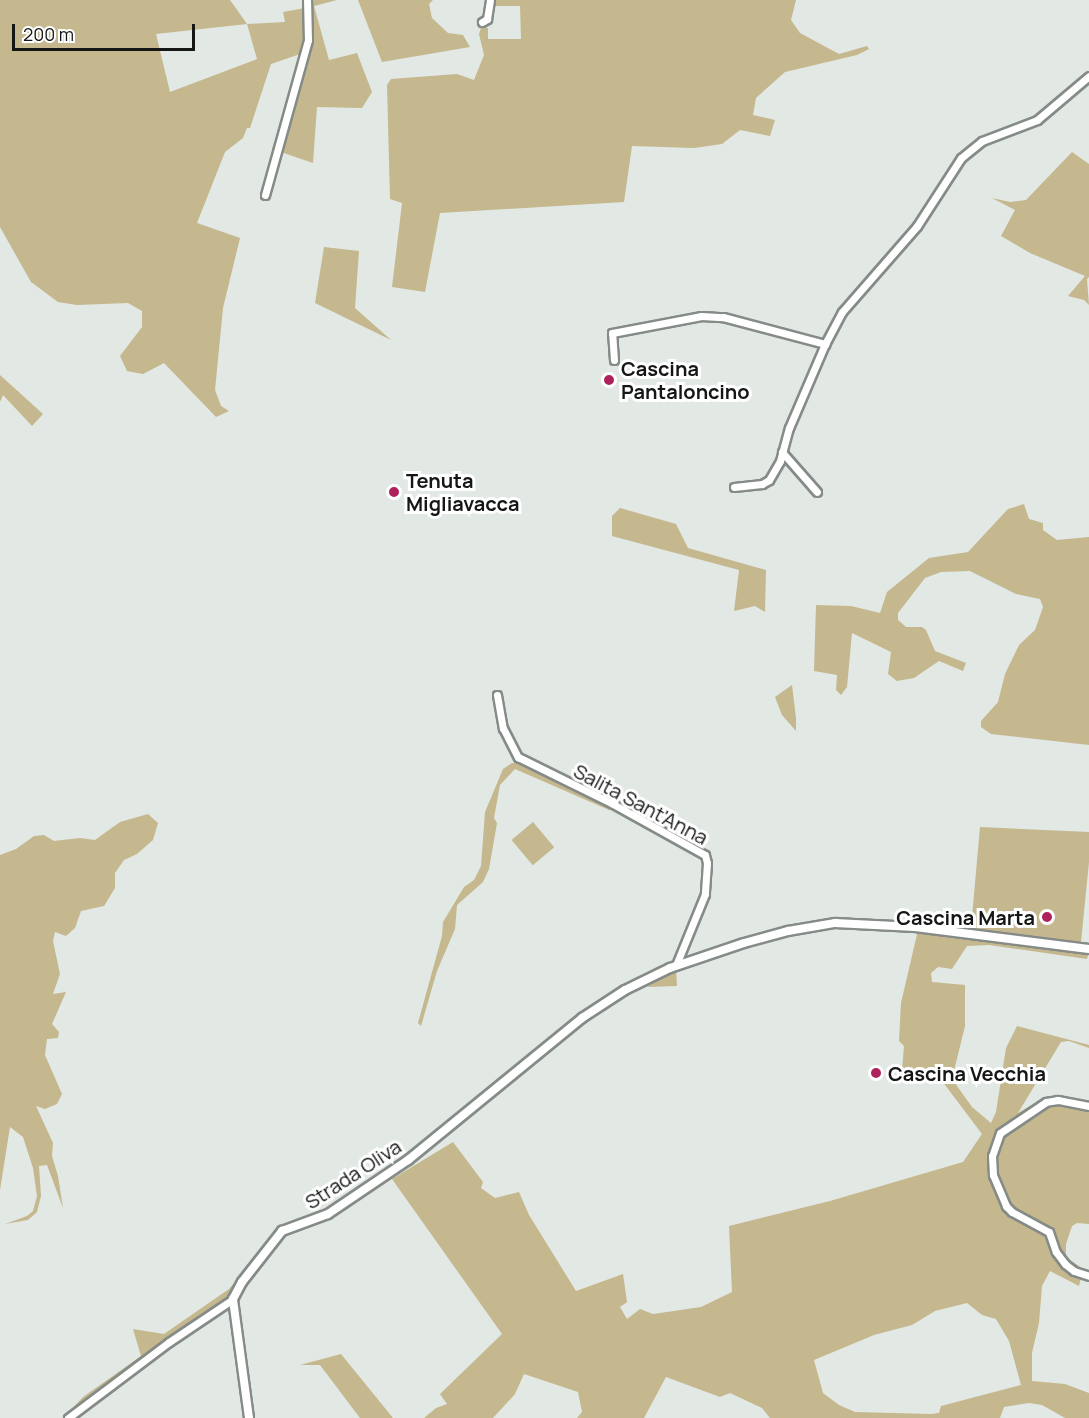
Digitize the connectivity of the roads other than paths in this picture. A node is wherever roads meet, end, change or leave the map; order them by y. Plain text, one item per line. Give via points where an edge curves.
1 (307, 0) edge
2 (490, 0) edge
3 (482, 22) dead end
4 (1089, 76) edge
5 (265, 195) dead end
6 (825, 344) junction
7 (614, 360) dead end
8 (782, 452) junction
9 (734, 487) dead end
10 (817, 492) dead end
11 (497, 695) dead end
12 (1089, 949) edge
13 (673, 967) junction
14 (1089, 1106) edge
15 (1089, 1276) edge
16 (233, 1299) junction
17 (68, 1418) edge
18 (249, 1418) edge

1 - 5 street via 306,49
2 - 3 street via 487,19
4 - 6 street via 1037,120 982,141 961,158 917,226 849,302
6 - 7 street via 723,317 701,316 612,333
6 - 8 street
8 - 9 street via 769,480
8 - 10 street
11 - 13 street, Salita Sant'Anna via 503,728 518,757 705,855 707,876 702,902
12 - 13 street via 915,927 850,923 783,932
13 - 16 street, Strada Oliva via 625,990 582,1018 408,1160 328,1214 282,1230
14 - 15 street via 1058,1100 1039,1106 1000,1133 992,1156 993,1174 1006,1206 1049,1232 1065,1264
16 - 17 street, Strada Oliva
16 - 18 street

